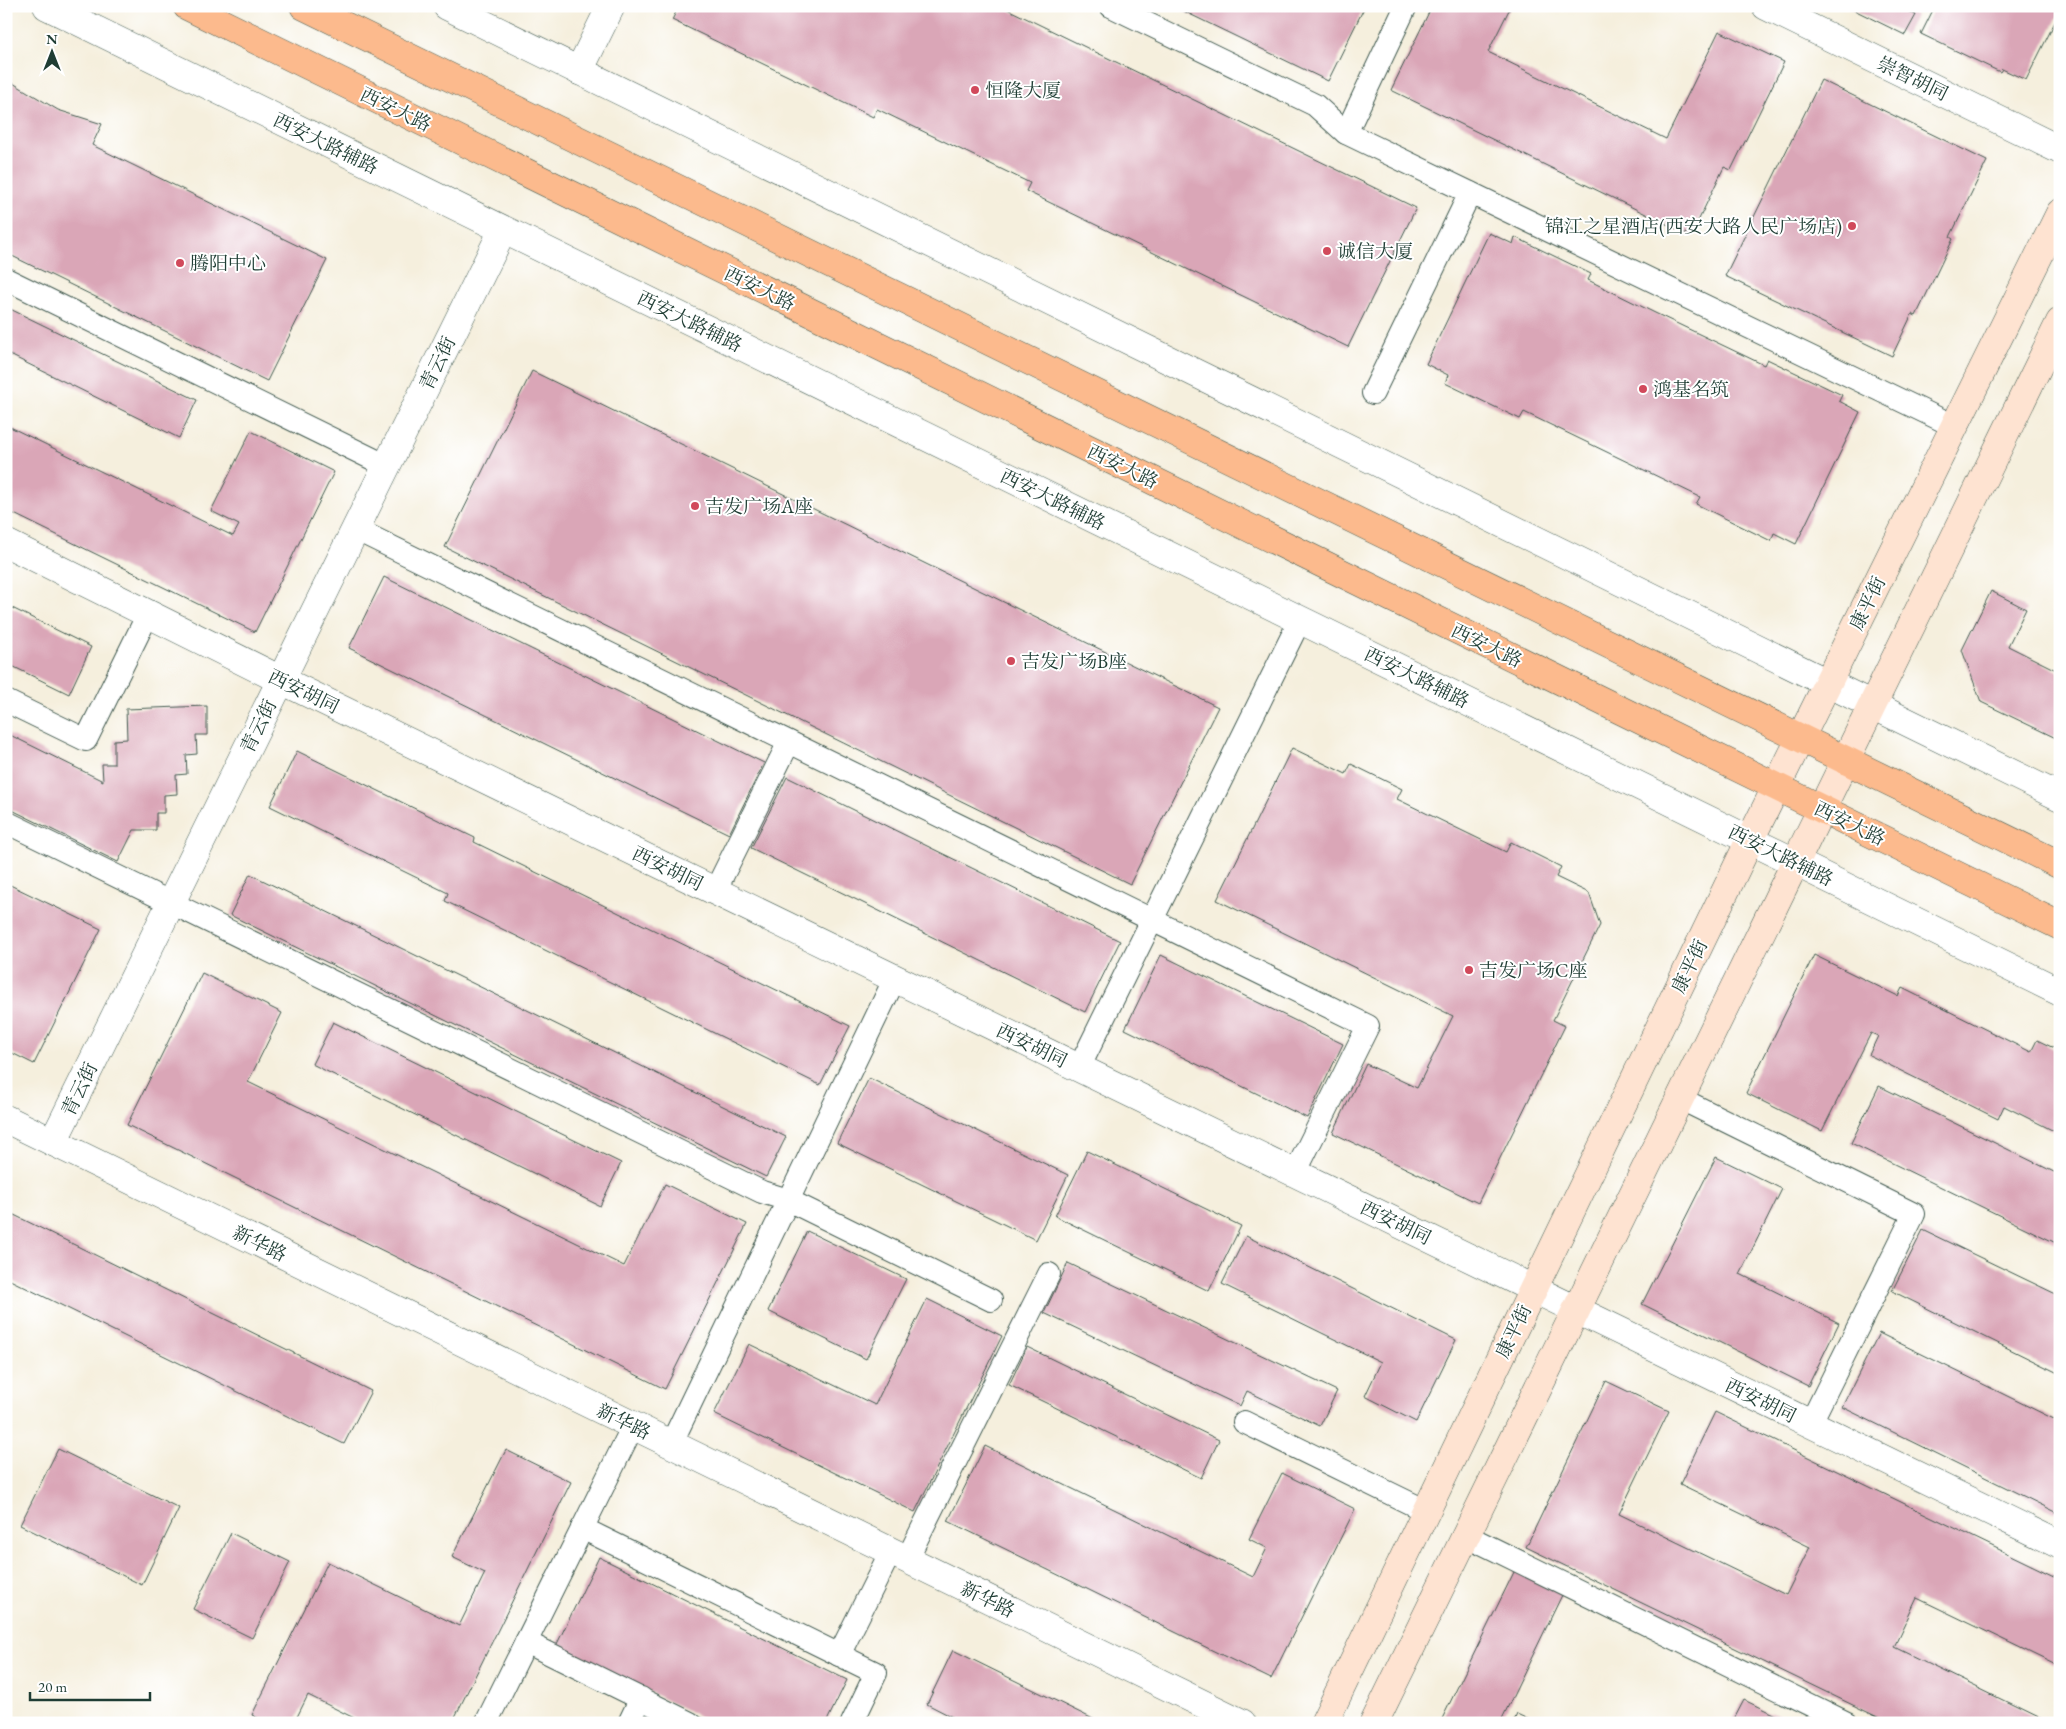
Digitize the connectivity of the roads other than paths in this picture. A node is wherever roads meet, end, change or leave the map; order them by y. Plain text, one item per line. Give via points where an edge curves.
1 (47, 6) edge
2 (187, 6) edge
3 (304, 6) edge
4 (447, 6) edge
5 (611, 6) edge
6 (1111, 6) edge
7 (1406, 6) edge
8 (1766, 6) edge
9 (580, 71) junction
10 (1346, 133) junction
11 (2060, 150) edge
12 (1470, 194) junction
13 (2060, 213) edge
14 (503, 230) junction
15 (6, 279) edge
16 (2060, 322) edge
17 (1373, 393) dead end
18 (1954, 426) junction
19 (387, 466) junction
20 (356, 529) junction
21 (6, 542) edge
22 (148, 614) junction
23 (1300, 620) junction
24 (281, 680) junction
25 (1828, 684) junction
26 (6, 701) edge
27 (1872, 705) junction
28 (1800, 739) junction
29 (789, 742) junction
30 (1845, 760) junction
31 (1776, 787) junction
32 (2060, 798) edge
33 (1821, 809) junction
34 (6, 822) edge
35 (1750, 840) junction
36 (1795, 862) junction
37 (2060, 865) edge
38 (715, 891) junction
39 (171, 903) junction
40 (1152, 920) junction
41 (2060, 926) edge
42 (895, 978) junction
43 (2060, 992) edge
44 (1079, 1068) junction
45 (1679, 1098) junction
46 (6, 1119) edge
47 (53, 1142) junction
48 (1295, 1173) junction
49 (788, 1200) junction
50 (1049, 1274) dead end
51 (1533, 1289) junction
52 (991, 1300) dead end
53 (1576, 1310) junction
54 (1244, 1422) dead end
55 (1810, 1424) junction
56 (633, 1426) junction
57 (671, 1444) junction
58 (1426, 1511) junction
59 (582, 1528) junction
60 (1465, 1535) junction
61 (2060, 1545) edge
62 (899, 1555) junction
63 (526, 1642) junction
64 (839, 1655) junction
65 (641, 1698) junction
66 (1816, 1716) edge
67 (486, 1723) edge
68 (629, 1723) edge
69 (690, 1723) edge
70 (852, 1723) edge
71 (1242, 1723) edge
72 (1324, 1723) edge
73 (1374, 1723) edge
74 (1847, 1723) edge

1 - 14 street, 西安大路辅路
2 - 31 main road, 西安大路
3 - 28 main road
4 - 9 street
5 - 9 street
6 - 10 lane via 1315,104
7 - 10 lane
8 - 11 street, 崇智胡同
9 - 25 street
10 - 12 lane
12 - 17 lane
12 - 18 lane
13 - 18 main road, 康平街
14 - 19 street, 青云街
14 - 23 street, 西安大路辅路
15 - 19 lane
16 - 27 main road
18 - 25 main road, 康平街
19 - 20 street, 青云街
20 - 24 street, 青云街
20 - 29 lane
21 - 22 street, 西安胡同
22 - 24 street, 西安胡同
22 - 26 lane via 86,740
23 - 35 street, 西安大路辅路
23 - 40 lane
24 - 38 street, 西安胡同
24 - 39 street, 青云街
25 - 27 street
25 - 28 main road, 康平街
27 - 30 main road
27 - 32 street
28 - 30 main road
28 - 31 main road, 康平街
29 - 38 lane
29 - 40 lane
30 - 33 main road
30 - 37 main road
31 - 33 main road, 西安大路
31 - 35 main road, 康平街
33 - 36 main road
33 - 41 main road, 西安大路
34 - 39 lane
35 - 36 street, 西安大路辅路
35 - 51 main road, 康平街
36 - 43 street, 西安大路辅路
36 - 45 main road
38 - 42 street, 西安胡同
39 - 47 street, 青云街
39 - 49 lane via 762,1192
40 - 44 lane
40 - 48 lane via 1368,1026
42 - 44 street, 西安胡同
42 - 49 lane
44 - 48 street, 西安胡同
45 - 53 main road
45 - 55 lane via 1914,1214
46 - 47 street, 新华路
47 - 56 street, 新华路
48 - 51 street, 西安胡同
49 - 52 lane
49 - 57 lane
50 - 62 lane
51 - 53 street, 西安胡同
51 - 58 main road, 康平街
53 - 55 street, 西安胡同
53 - 60 main road
54 - 58 lane
55 - 61 street, 西安胡同
56 - 57 street, 新华路
56 - 59 lane
57 - 62 street, 新华路
58 - 72 main road, 康平街
59 - 63 lane
59 - 64 lane
60 - 66 lane
60 - 73 main road
62 - 64 lane
62 - 71 street, 新华路
63 - 65 lane
63 - 67 lane
64 - 70 lane via 876,1673
65 - 68 lane
65 - 69 lane
66 - 74 lane

